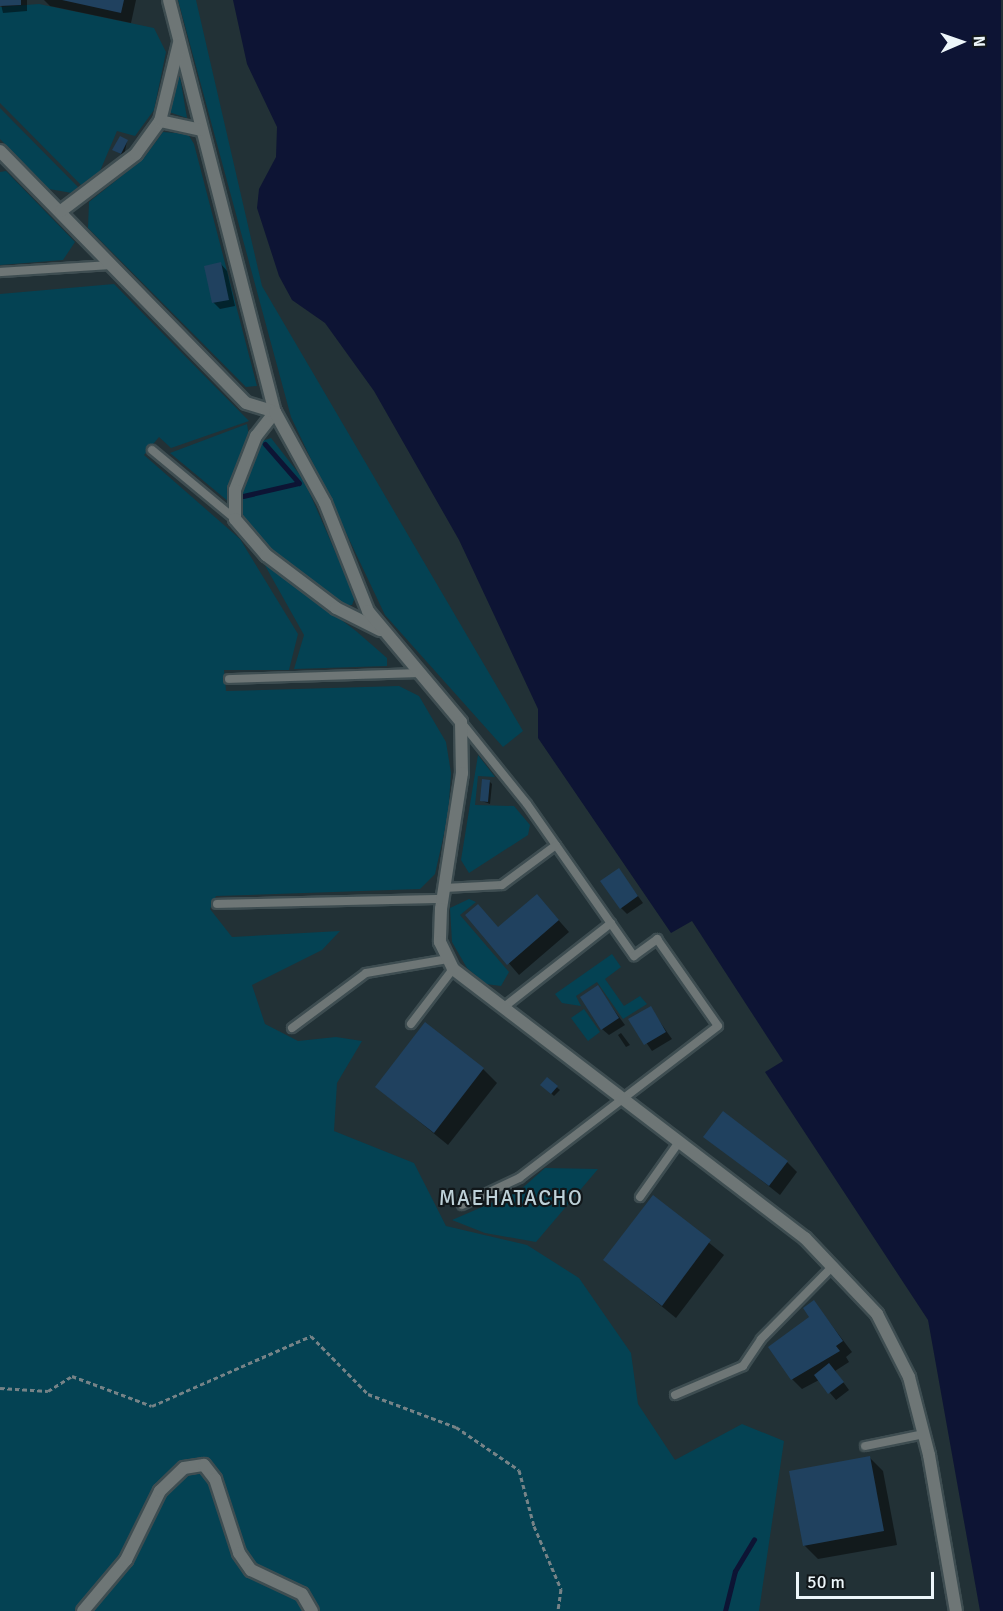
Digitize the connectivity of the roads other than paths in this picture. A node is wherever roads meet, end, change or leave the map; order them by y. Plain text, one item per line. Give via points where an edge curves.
1 (169, 0) edge
2 (179, 41) junction
3 (160, 121) junction
4 (202, 130) junction
5 (0, 151) edge
6 (61, 211) junction
7 (113, 265) junction
8 (0, 272) edge
9 (275, 412) junction
10 (152, 450) dead end
11 (235, 519) junction
12 (384, 632) junction
13 (416, 673) junction
14 (229, 679) dead end
15 (461, 722) junction
16 (556, 845) junction
17 (444, 894) junction
18 (218, 904) dead end
19 (611, 923) junction
20 (451, 964) junction
21 (504, 1007) junction
22 (411, 1024) dead end
23 (292, 1028) dead end
24 (624, 1100) junction
25 (679, 1142) junction
26 (640, 1197) dead end
27 (462, 1205) dead end
28 (833, 1266) junction
29 (675, 1395) dead end
30 (924, 1434) junction
31 (865, 1446) dead end
32 (83, 1611) edge
33 (312, 1611) edge
34 (956, 1611) edge

1 - 2 street
2 - 3 street
2 - 4 street
3 - 4 street
3 - 6 street via 136,154
4 - 9 street
5 - 6 street
6 - 7 street
7 - 8 lane
7 - 9 street via 246,403
9 - 11 street via 256,436 235,490
9 - 12 street via 325,503 368,611
10 - 11 lane
11 - 12 street via 266,555 336,608
12 - 13 street
13 - 14 lane
13 - 15 street
15 - 16 lane
15 - 17 street via 462,773
16 - 17 lane via 502,885
16 - 19 lane
17 - 18 lane
17 - 20 street via 441,942
19 - 21 lane
19 - 24 lane via 634,956 657,939 718,1026
20 - 21 street
20 - 22 lane
20 - 23 lane via 366,973
21 - 24 street
24 - 25 street
24 - 27 lane via 519,1178
25 - 26 lane
25 - 28 street
28 - 29 lane via 761,1339 743,1366
28 - 30 street via 877,1314 909,1377
30 - 31 lane
30 - 34 street
32 - 33 street via 126,1560 160,1491 184,1468 204,1465 215,1479 238,1553 251,1570 302,1594

